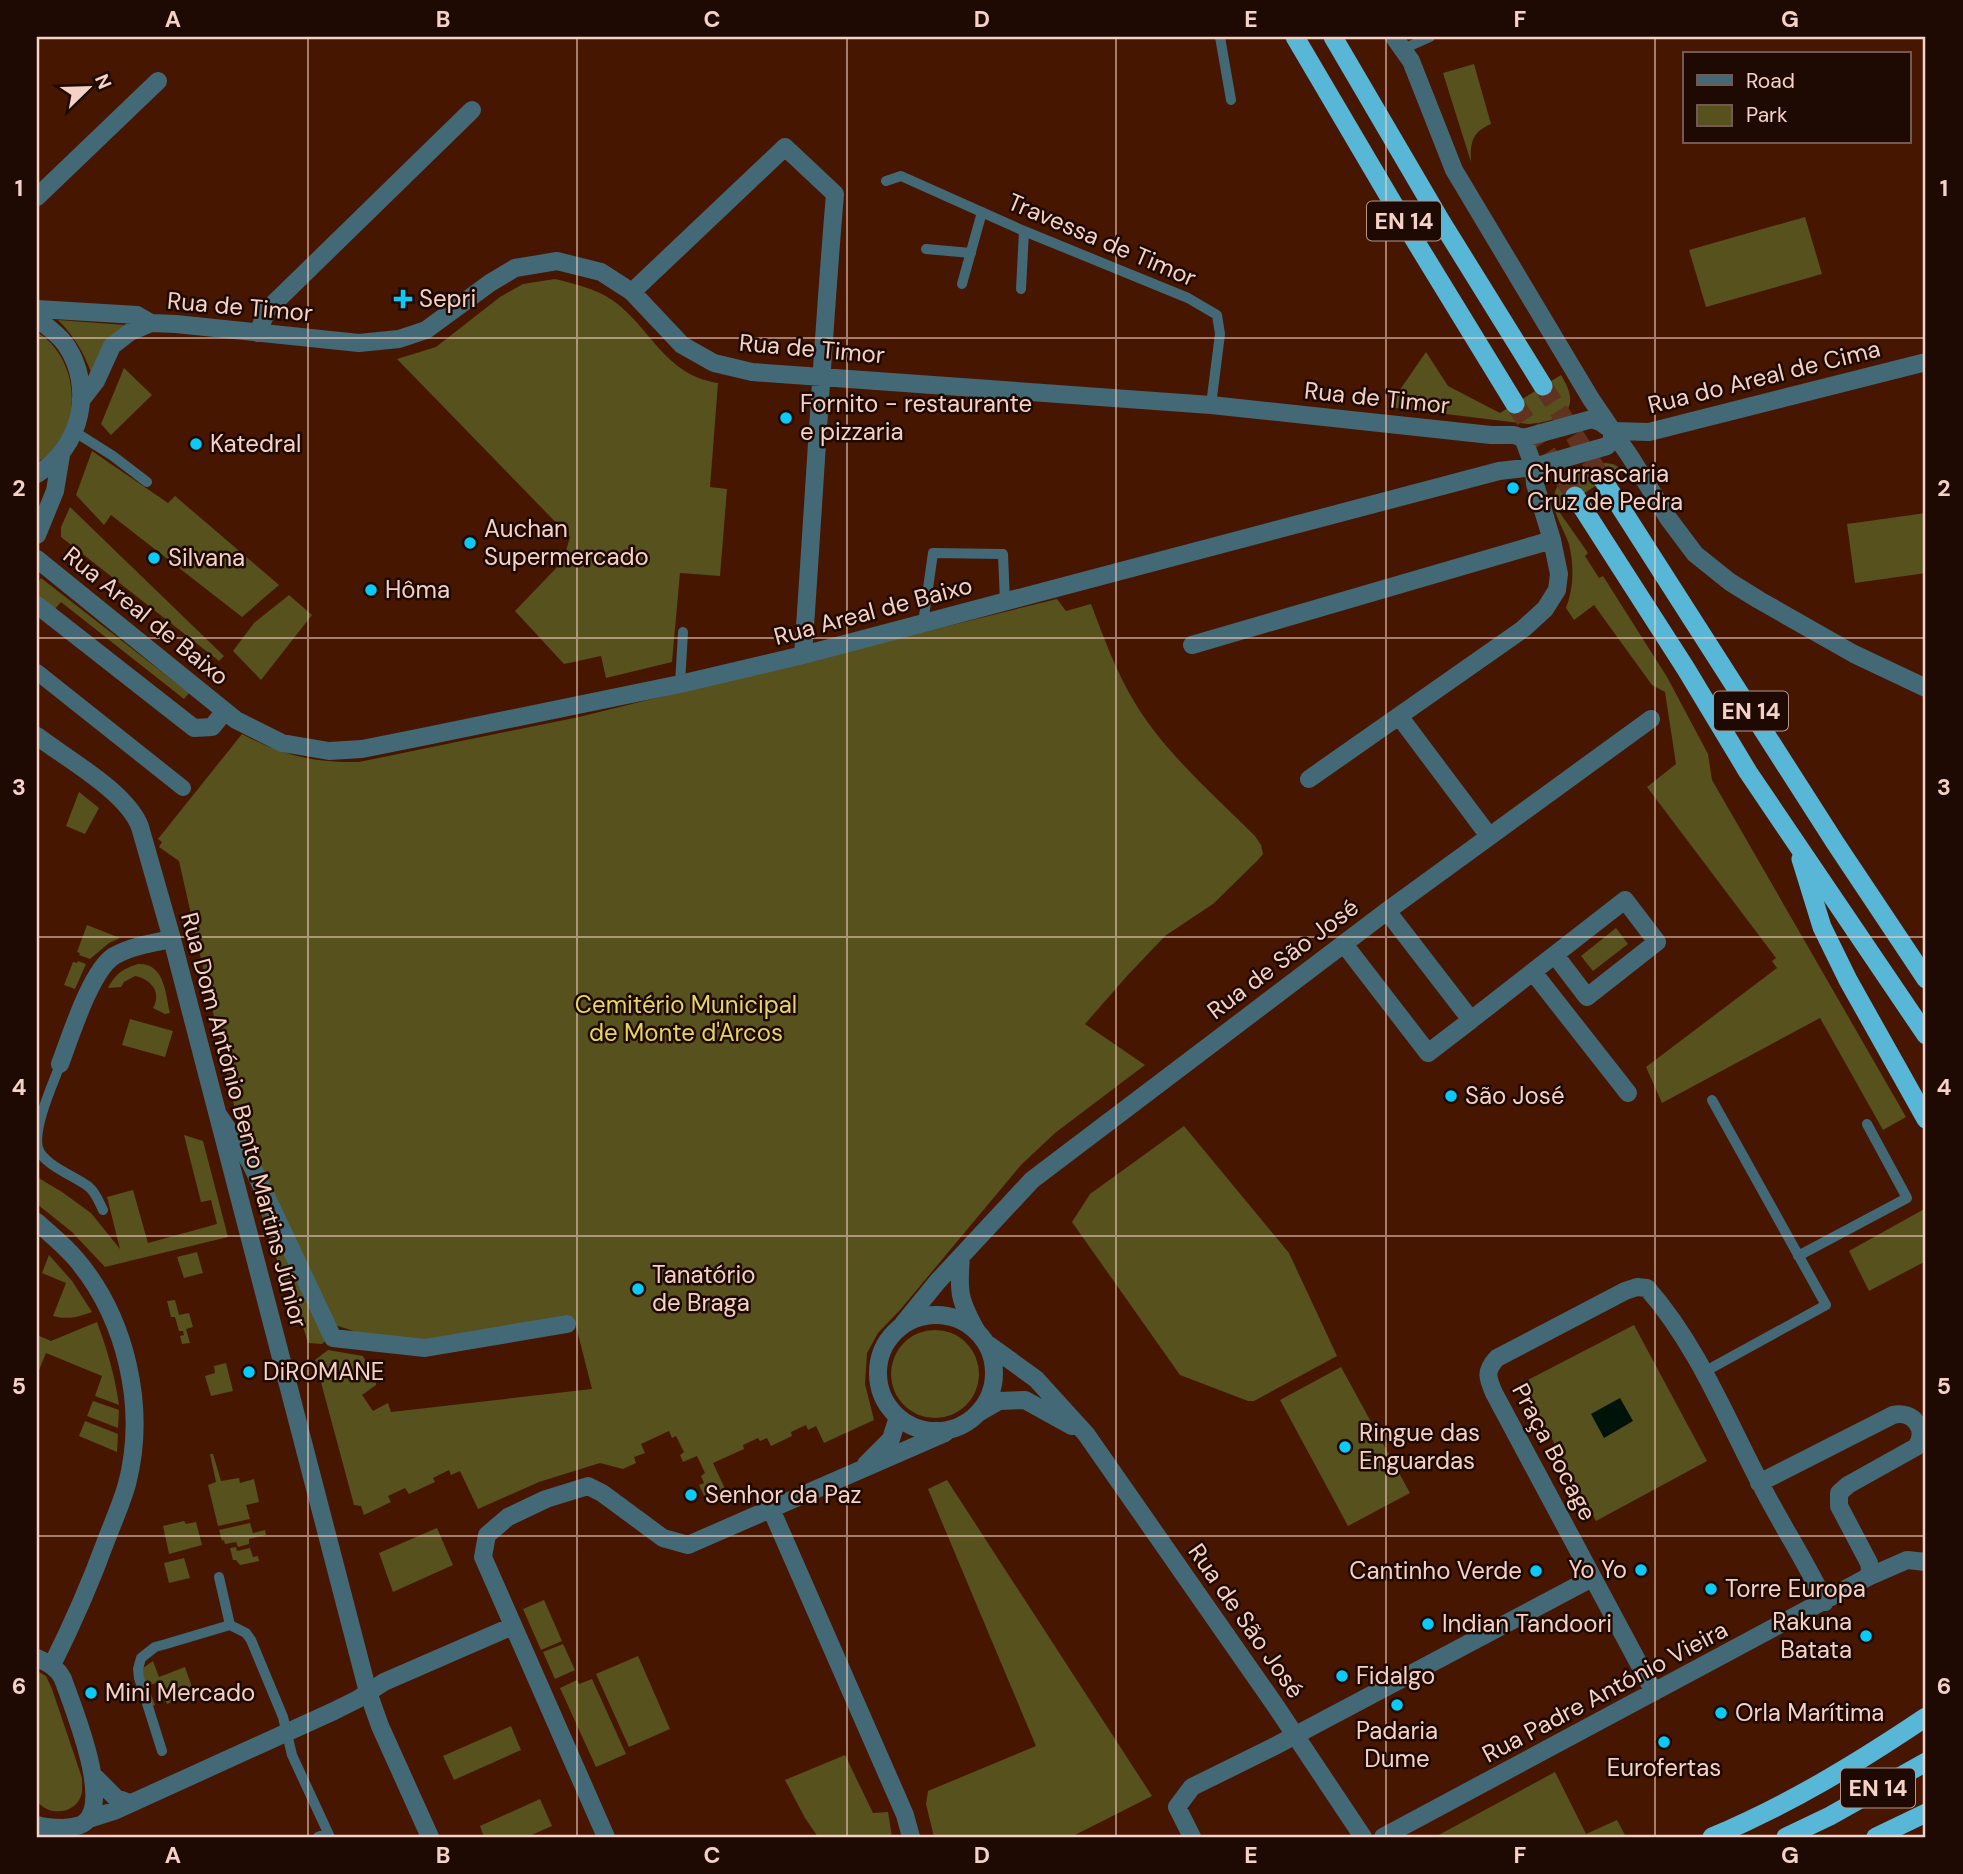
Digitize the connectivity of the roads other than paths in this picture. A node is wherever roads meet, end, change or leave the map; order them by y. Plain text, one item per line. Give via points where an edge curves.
1 (1220, 37) edge
2 (1296, 37) edge
3 (1333, 37) edge
4 (1430, 37) edge
5 (1398, 43) edge
6 (158, 81) dead end
7 (1231, 100) dead end
8 (472, 110) dead end
9 (886, 181) dead end
10 (37, 197) edge
11 (982, 212) junction
12 (1024, 231) junction
13 (926, 249) dead end
14 (971, 253) junction
15 (962, 284) dead end
16 (1021, 289) dead end
17 (632, 292) junction
18 (37, 309) edge
19 (37, 319) edge
20 (151, 323) junction
21 (258, 333) junction
22 (1926, 362) edge
23 (822, 377) junction
24 (1543, 386) tunnel mouth
25 (82, 399) junction
26 (1516, 404) tunnel mouth
27 (1212, 405) junction
28 (75, 432) junction
29 (1523, 438) junction
30 (1610, 438) junction
31 (61, 455) junction
32 (1534, 467) junction
33 (37, 474) edge
34 (1604, 480) tunnel mouth
35 (147, 482) dead end
36 (1576, 496) tunnel mouth
37 (37, 535) edge
38 (1552, 540) junction
39 (37, 559) edge
40 (1005, 602) junction
41 (37, 605) edge
42 (923, 623) junction
43 (683, 632) dead end
44 (1192, 645) dead end
45 (803, 655) junction
46 (37, 672) edge
47 (680, 684) junction
48 (1926, 688) edge
49 (225, 711) junction
50 (1399, 716) junction
51 (1651, 719) dead end
52 (37, 737) edge
53 (1309, 779) dead end
54 (183, 788) dead end
55 (1489, 836) junction
56 (1794, 838) junction
57 (1387, 911) junction
58 (172, 939) junction
59 (1344, 944) junction
60 (1555, 955) junction
61 (1533, 972) junction
62 (1926, 979) edge
63 (1471, 1020) junction
64 (1926, 1035) edge
65 (59, 1067) joint
66 (1628, 1093) dead end
67 (1712, 1100) dead end
68 (218, 1113) junction
69 (1926, 1119) edge
70 (1867, 1124) dead end
71 (103, 1210) dead end
72 (37, 1222) edge
73 (961, 1256) junction
74 (1798, 1256) junction
75 (567, 1324) dead end
76 (903, 1324) junction
77 (983, 1338) junction
78 (1704, 1372) junction
79 (980, 1412) junction
80 (898, 1417) junction
81 (945, 1433) junction
82 (1086, 1434) junction
83 (859, 1471) junction
84 (1759, 1483) junction
85 (771, 1509) junction
86 (1926, 1562) edge
87 (219, 1577) dead end
88 (1868, 1577) junction
89 (1591, 1578) junction
90 (1825, 1602) junction
91 (230, 1625) junction
92 (513, 1626) junction
93 (44, 1662) edge
94 (368, 1692) junction
95 (1654, 1692) junction
96 (1926, 1717) edge
97 (286, 1732) junction
98 (1296, 1735) junction
99 (162, 1751) dead end
100 (1926, 1762) edge
101 (94, 1776) junction
102 (129, 1803) junction
103 (1926, 1813) edge
104 (37, 1825) edge
105 (84, 1827) edge
106 (326, 1836) edge
107 (430, 1837) edge
108 (606, 1837) edge
109 (911, 1837) edge
110 (1192, 1837) edge
111 (1363, 1837) edge
112 (1383, 1837) edge
113 (1712, 1837) edge
114 (1786, 1837) edge
115 (1876, 1837) edge

1 - 7 lane
2 - 26 highway, EN 14
3 - 24 highway, EN 14
4 - 5 lane
5 - 30 street via 1411,61 1454,170
6 - 10 street
8 - 21 street via 267,310
9 - 11 lane, Travessa de Timor via 901,176
11 - 12 lane, Travessa de Timor
11 - 14 lane
12 - 16 lane
12 - 27 lane, Travessa de Timor via 1188,298 1217,315 1220,334
13 - 14 lane
14 - 15 lane
17 - 21 street, Rua de Timor via 601,272 557,261 515,268 426,330 399,339 359,343
17 - 23 street, Rua de Timor via 682,345 714,363 752,372
17 - 23 street via 785,146 835,194
18 - 20 street, Rua de Timor via 137,315
19 - 25 street via 65,344 78,370
20 - 21 street, Rua de Timor
20 - 25 street, Rua de Timor via 112,346
22 - 30 street, Rua do Areal de Cima
23 - 27 street, Rua de Timor
23 - 45 street
25 - 28 street
27 - 29 street, Rua de Timor
28 - 31 street
28 - 35 lane
29 - 30 street via 1592,419 1600,422
29 - 32 street
30 - 32 street, Rua Areal de Baixo
30 - 48 street via 1695,554 1730,582 1854,654
31 - 33 street
31 - 37 street via 55,491
32 - 38 street
32 - 40 street, Rua Areal de Baixo via 1499,471
34 - 62 highway, EN 14
36 - 56 highway, EN 14
38 - 44 street
38 - 50 street via 1559,574 1557,590 1545,609
39 - 49 street, Rua Areal de Baixo
40 - 42 street, Rua Areal de Baixo
40 - 42 lane via 1003,554 933,554
41 - 49 street, Rua Areal de Baixo via 194,728 212,727
42 - 45 street, Rua Areal de Baixo
43 - 47 lane
45 - 47 street, Rua Areal de Baixo
46 - 54 street
47 - 49 street, Rua Areal de Baixo via 374,746 329,751 282,743
50 - 53 street
50 - 55 street
51 - 55 street, Rua de São José
52 - 58 street, Rua Dom António Bento Martins Júnior via 122,800 134,814
55 - 57 street, Rua de São José
56 - 64 highway, EN 14
56 - 69 highway via 1822,927
57 - 59 street, Rua de São José
57 - 63 street
58 - 65 street via 130,949 105,963
58 - 68 street, Rua Dom António Bento Martins Júnior
59 - 63 street via 1428,1053
59 - 73 street, Rua de São José via 1032,1180
60 - 60 street via 1625,900 1657,942 1587,997
60 - 61 street
61 - 63 street
61 - 66 street
65 - 71 lane via 38,1133 38,1149 47,1161 91,1189
67 - 74 lane
68 - 75 street via 250,1162 334,1338 425,1348
68 - 94 street, Rua Dom António Bento Martins Júnior
70 - 74 lane via 1907,1198
72 - 93 street via 76,1259 109,1312 123,1346 135,1423 120,1508 68,1634
73 - 76 street, Rua de São José
73 - 77 street, Rua de São José via 958,1287 964,1309
74 - 78 lane via 1826,1305
76 - 77 street via 941,1315 964,1322
76 - 80 street via 885,1344 878,1370 883,1397
77 - 79 street via 995,1375
77 - 82 street, Rua de São José via 1036,1379
78 - 84 street, Praça Bocage
78 - 89 street, Praça Bocage via 1659,1302 1647,1288 1637,1287 1497,1358 1490,1366 1488,1378 1494,1393
79 - 81 street
79 - 82 street, Rua de São José via 999,1401 1025,1400
80 - 81 street via 922,1430
80 - 83 street via 891,1438
81 - 83 street
82 - 98 street, Rua de São José
83 - 85 street
84 - 88 street via 1893,1415 1909,1415 1915,1420 1922,1434 1916,1447 1839,1493 1839,1506 1869,1563
84 - 90 street, Praça Bocage
85 - 92 street via 688,1545 663,1538 588,1486 546,1499 508,1517 487,1535 482,1557
85 - 109 street
86 - 88 street, Rua Padre António Vieira via 1906,1559
87 - 91 lane
88 - 90 street, Rua Padre António Vieira
89 - 95 street, Praça Bocage
89 - 98 street
90 - 95 street, Rua Padre António Vieira
91 - 97 lane via 251,1640
91 - 99 lane via 155,1647 139,1662 139,1678
92 - 94 street
92 - 108 street
93 - 101 street via 63,1679
94 - 97 street
94 - 107 street, Rua Dom António Bento Martins Júnior
95 - 112 street, Rua Padre António Vieira
96 - 113 highway via 1800,1796
97 - 102 street
97 - 106 lane
98 - 110 street via 1192,1787 1177,1807
98 - 111 street, Rua de São José
100 - 114 highway, EN 14
101 - 102 street via 116,1798
101 - 105 street via 95,1794
102 - 105 street
103 - 115 highway, EN 14
104 - 105 street

